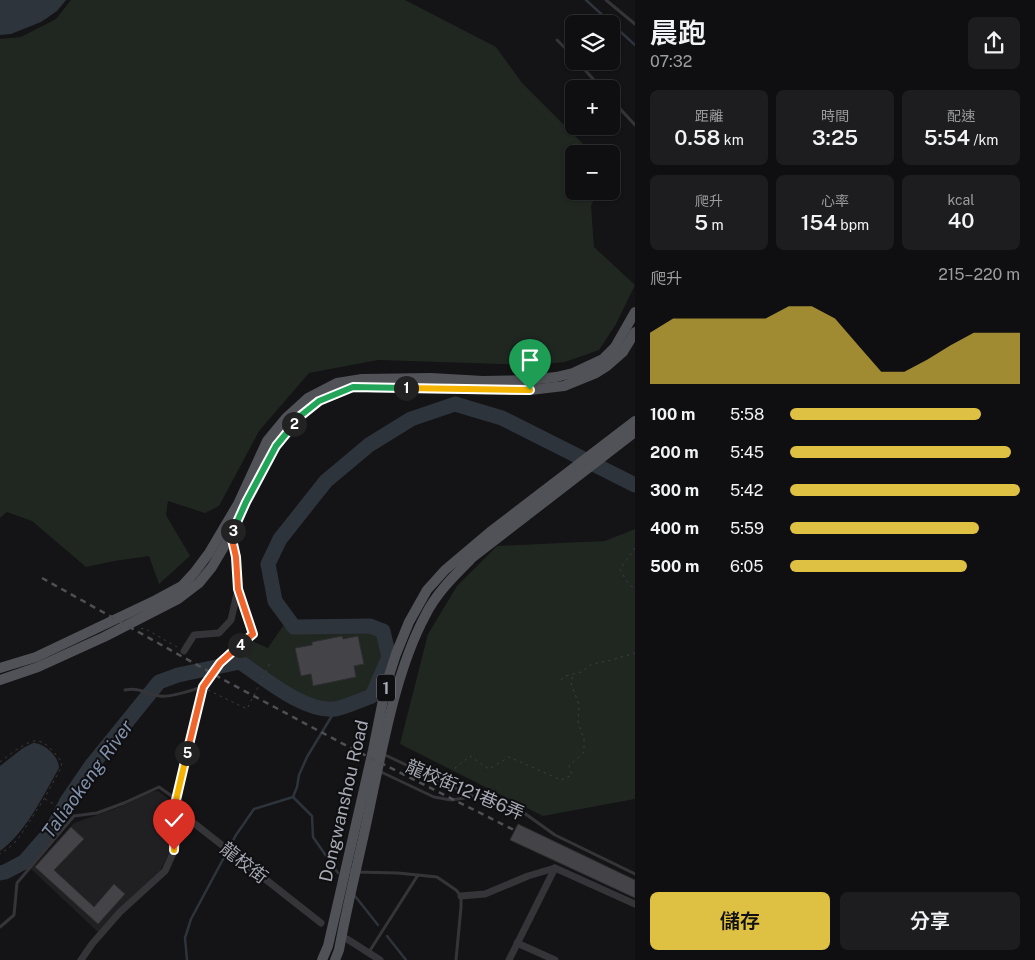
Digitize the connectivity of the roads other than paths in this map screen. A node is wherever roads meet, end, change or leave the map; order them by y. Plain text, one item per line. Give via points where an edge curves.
1 (606, 0) edge
2 (635, 24) edge
3 (558, 40) dead end
4 (565, 47) edge
5 (585, 70) edge
6 (594, 80) edge
7 (620, 109) edge
8 (635, 125) edge
9 (635, 312) edge
10 (635, 332) edge
11 (635, 421) edge
12 (635, 432) edge
13 (564, 481) junction
14 (227, 532) junction
15 (238, 589) junction
16 (184, 650) road end
17 (229, 655) junction
18 (241, 655) dead end
19 (0, 668) edge
20 (0, 680) edge
21 (375, 680) dead end
22 (386, 685) junction
23 (203, 687) junction
24 (397, 688) junction
25 (125, 690) dead end
26 (377, 752) junction
27 (373, 768) junction
28 (472, 796) junction
29 (176, 800) junction
30 (176, 809) junction
31 (555, 868) junction
32 (351, 872) junction
33 (635, 874) edge
34 (418, 875) junction
35 (461, 896) junction
36 (635, 904) edge
37 (321, 923) dead end
38 (0, 927) edge
39 (347, 939) dead end
40 (517, 943) junction
41 (368, 953) junction
42 (81, 960) edge
43 (322, 960) edge
44 (335, 960) edge
45 (380, 960) edge
46 (456, 960) edge
47 (509, 960) edge
48 (555, 960) edge

1 - 2 lane
3 - 4 lane
5 - 6 lane
7 - 8 lane
9 - 14 main road via 615,347 603,359 573,373 529,380 362,379 336,383 319,392 296,408 267,441
10 - 14 main road via 623,352 607,366 564,386 514,390 353,387 319,401 299,417 276,446
11 - 13 main road, 1 via 600,447
12 - 13 main road, 1
13 - 22 main road, Dongwanshou Road / 1 via 490,532 445,570 427,590 409,622
13 - 24 main road, Dongwanshou Road / 1 via 473,557 438,594 425,615
14 - 15 lane via 236,557
14 - 19 main road via 182,586 36,657
14 - 20 main road via 212,567 199,583 178,599 104,637 38,667
15 - 16 street via 230,620 219,634 194,635
15 - 17 lane via 253,634
17 - 18 lane
17 - 23 lane
21 - 22 lane
22 - 24 main road
22 - 26 main road, Dongwanshou Road / 1
23 - 25 lane via 168,696 137,689
23 - 29 lane
24 - 26 main road, Dongwanshou Road / 1
26 - 27 main road, Dongwanshou Road / 1
26 - 28 lane, 龍校街121巷6弄
27 - 28 lane via 434,797 451,800
27 - 32 main road, Dongwanshou Road / 1
28 - 33 lane, 龍校街121巷6弄 via 491,798 520,810 555,835
29 - 30 lane
29 - 38 lane via 159,787 97,812 74,816 17,883 14,915
30 - 37 street, 龍校街
30 - 42 street via 174,850 165,871 120,912
31 - 35 street via 485,894
31 - 36 street
31 - 40 street
32 - 34 lane
32 - 43 main road, Dongwanshou Road / 1
32 - 44 main road, Dongwanshou Road / 1
34 - 35 lane via 437,877
34 - 41 lane
35 - 46 lane
39 - 41 street
40 - 47 street
40 - 48 street
41 - 45 street

